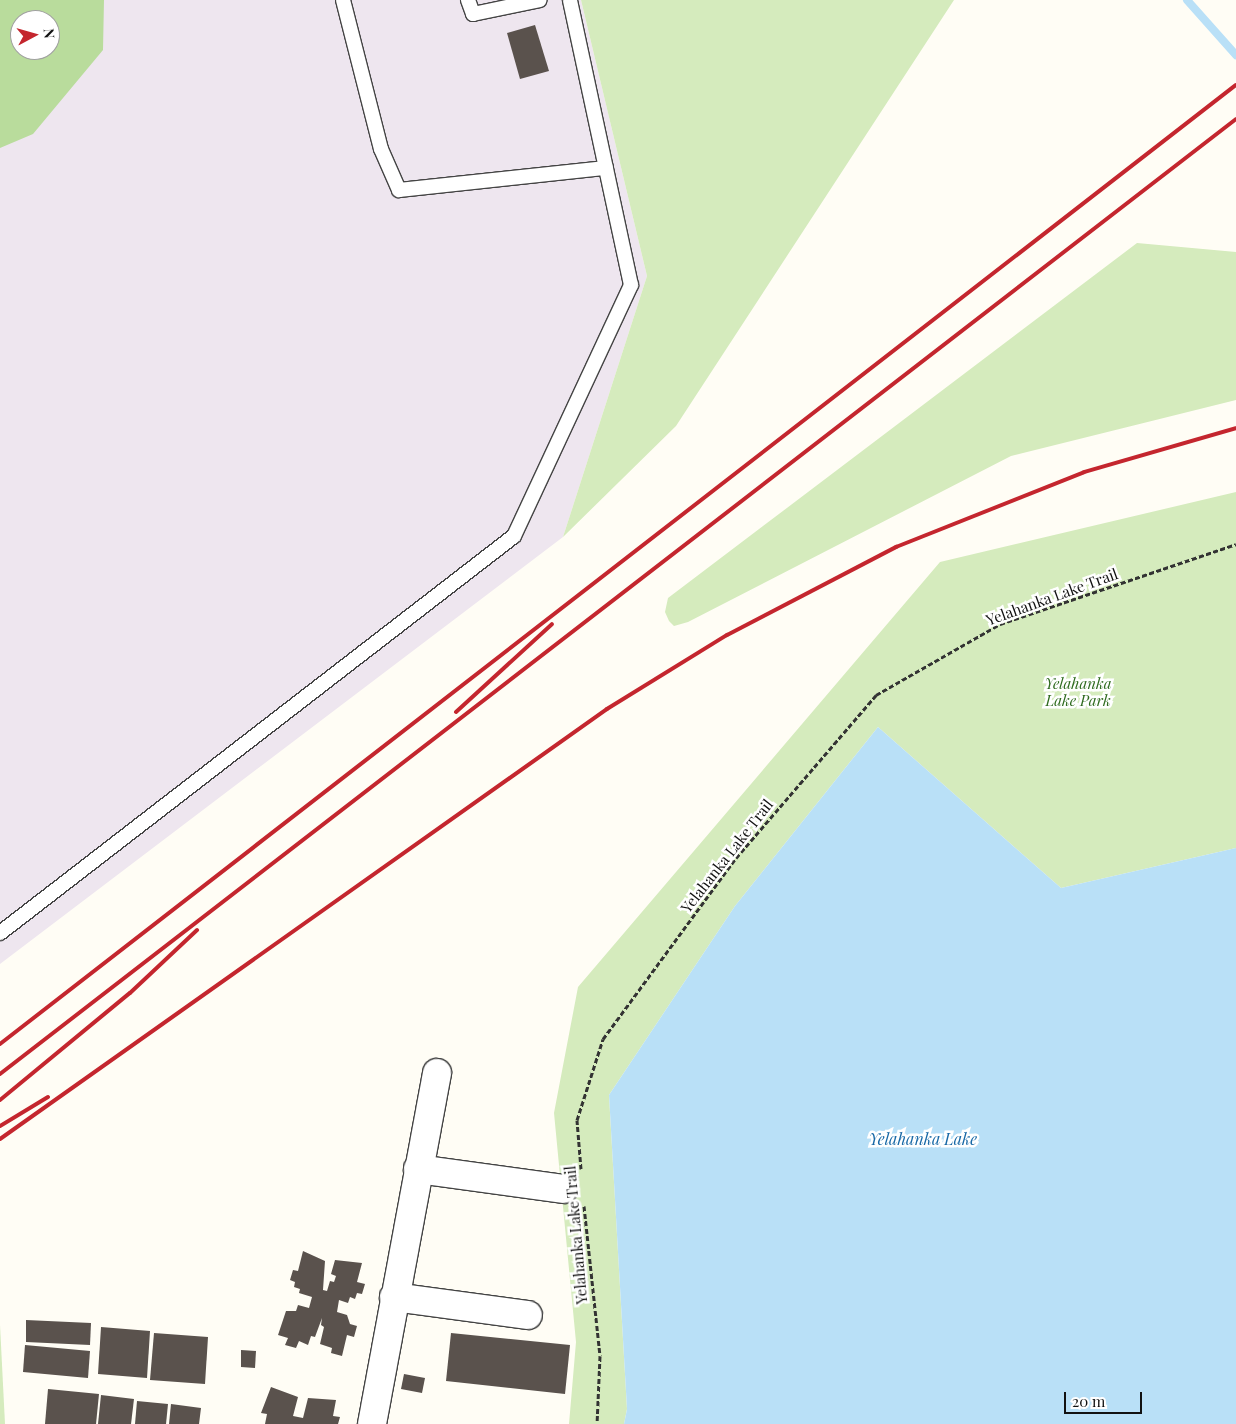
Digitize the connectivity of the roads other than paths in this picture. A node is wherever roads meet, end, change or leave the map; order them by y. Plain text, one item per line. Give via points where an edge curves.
1 (343, 0) edge
2 (468, 0) edge
3 (540, 0) edge
4 (570, 0) edge
5 (606, 168) junction
6 (0, 933) edge
7 (437, 1073) dead end
8 (418, 1169) junction
9 (577, 1188) road end
10 (394, 1297) junction
11 (528, 1315) dead end
12 (372, 1424) edge

1 - 5 lane via 381,149 398,190
2 - 3 lane via 472,14
4 - 5 lane
5 - 6 lane via 631,285 514,536
7 - 8 street
8 - 9 street
8 - 10 street
10 - 11 street
10 - 12 street

